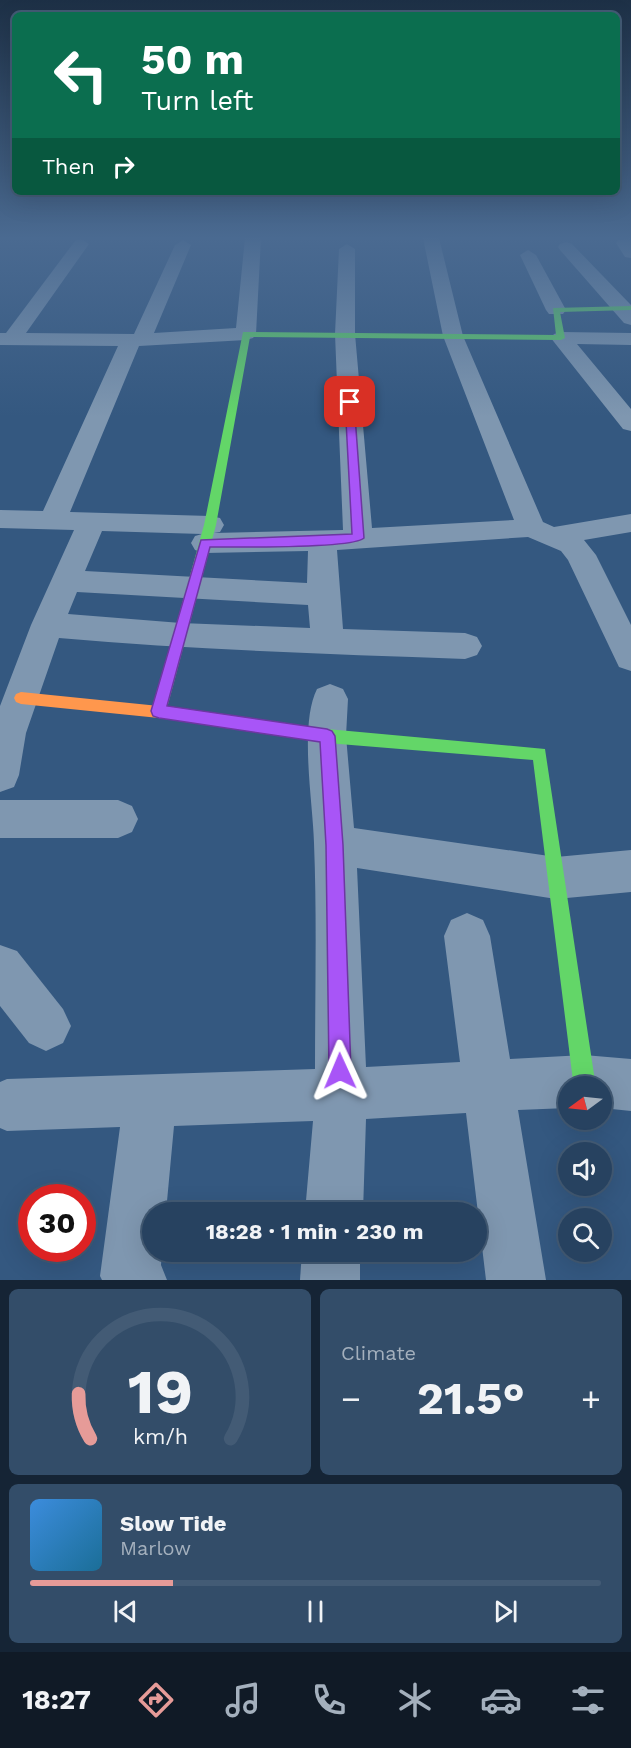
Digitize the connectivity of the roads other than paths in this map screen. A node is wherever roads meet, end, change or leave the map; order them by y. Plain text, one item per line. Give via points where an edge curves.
1 (39, 298) edge
2 (157, 298) edge
3 (249, 298) edge
4 (346, 298) edge
5 (444, 298) edge
6 (550, 298) edge
7 (615, 298) edge
8 (556, 310) junction
9 (629, 312) edge
10 (246, 334) junction
11 (345, 334) junction
12 (453, 336) junction
13 (561, 338) junction
14 (6, 339) edge
15 (631, 339) edge
16 (136, 340) junction
17 (626, 413) edge
18 (0, 519) edge
19 (53, 520) junction
20 (92, 521) junction
21 (631, 523) edge
22 (543, 532) junction
23 (207, 534) junction
24 (358, 538) junction
25 (322, 541) junction
26 (68, 581) junction
27 (193, 588) junction
28 (323, 596) junction
29 (47, 626) junction
30 (181, 636) junction
31 (328, 642) junction
32 (465, 646) dead end
33 (631, 658) edge
34 (21, 698) junction
35 (159, 711) junction
36 (328, 717) junction
37 (0, 775) edge
38 (0, 819) edge
39 (118, 819) dead end
40 (334, 845) junction
41 (631, 871) edge
42 (555, 878) junction
43 (467, 936) dead end
44 (0, 968) edge
45 (46, 1026) dead end
46 (605, 1076) edge
47 (558, 1084) edge
48 (488, 1086) junction
49 (341, 1094) junction
50 (150, 1100) junction
51 (7, 1105) dead end
52 (335, 1202) edge
53 (331, 1262) edge
54 (137, 1280) edge
55 (330, 1280) edge
56 (516, 1280) edge

1 - 14 street
2 - 16 street
3 - 10 street
4 - 11 street
5 - 12 street
6 - 8 street
7 - 9 street
8 - 9 street
8 - 13 street
10 - 11 street
10 - 16 street
10 - 23 street
11 - 12 street
11 - 24 street
12 - 13 street
12 - 22 street
13 - 15 street
13 - 17 street
14 - 16 street
16 - 19 street
18 - 19 street
19 - 20 street
20 - 23 street
20 - 26 street
21 - 22 street
22 - 24 street
22 - 33 street via 572,544 581,555
23 - 25 street
23 - 27 street
24 - 25 street
25 - 28 street
26 - 27 street
26 - 29 street
27 - 28 street
27 - 30 street
28 - 31 street
29 - 30 street
29 - 34 street
30 - 31 street
30 - 35 street
31 - 32 street
34 - 35 street
34 - 37 street via 8,733
35 - 36 street
36 - 40 street
36 - 42 street via 540,754
38 - 39 street
40 - 42 street
40 - 49 street
41 - 42 street
42 - 46 street
43 - 48 street
44 - 45 street
47 - 48 street
48 - 49 street
48 - 56 street
49 - 50 street
49 - 52 street
50 - 51 street
50 - 54 street via 130,1276
53 - 55 street

